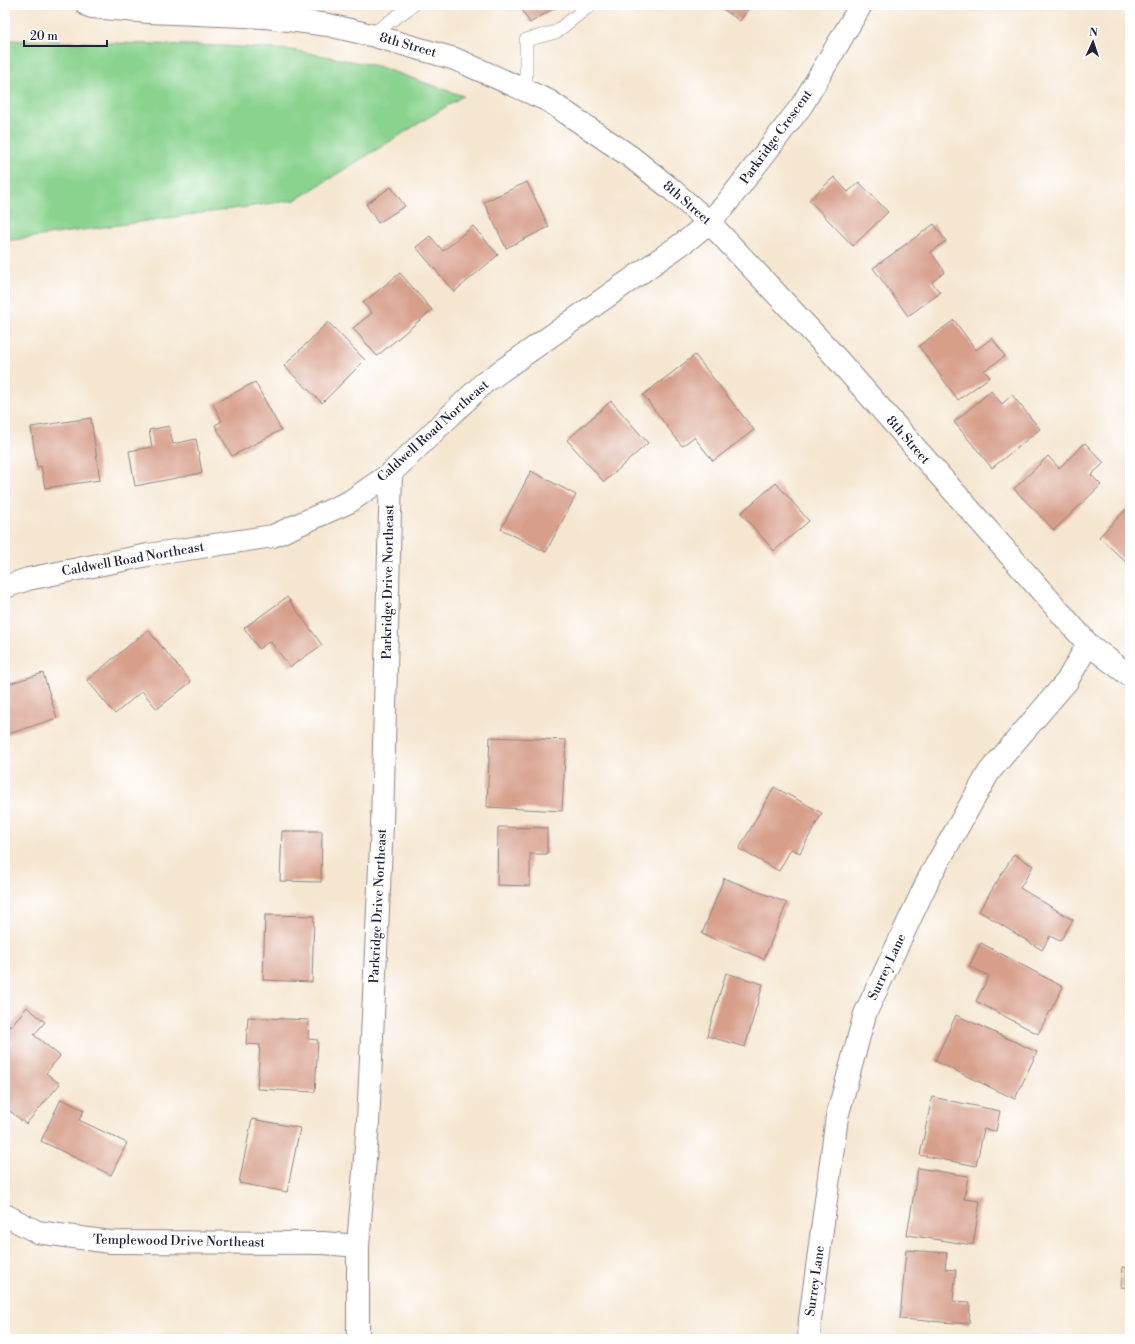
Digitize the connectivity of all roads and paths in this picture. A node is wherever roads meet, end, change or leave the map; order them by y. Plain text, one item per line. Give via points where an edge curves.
1 (87, 5) edge
2 (413, 5) edge
3 (590, 5) edge
4 (861, 5) edge
5 (371, 35) junction
6 (526, 91) junction
7 (710, 222) junction
8 (390, 473) junction
9 (5, 587) edge
10 (1088, 644) junction
11 (1130, 676) edge
12 (5, 1215) edge
13 (358, 1246) junction
14 (358, 1339) edge
15 (809, 1339) edge

1 - 5 street, 8th Street via 149,12 265,17 328,25
2 - 5 lane
3 - 6 lane via 556,32 526,40
4 - 7 street, Parkridge Crescent via 802,105
5 - 6 street, 8th Street via 455,59
6 - 7 street, 8th Street via 549,101 631,157
7 - 8 street, Caldwell Road Northeast via 484,383
7 - 10 street, 8th Street via 832,352
8 - 9 street, Caldwell Road Northeast via 349,502 273,536 148,554 28,579
8 - 13 street, Parkridge Drive Northeast via 382,824 368,1122
10 - 11 street, 8th Street
10 - 15 street, Surrey Lane via 1067,681 989,772 930,876 865,1014 837,1117
12 - 13 street, Templewood Drive Northeast via 37,1232 110,1242 323,1243
13 - 14 street, Parkridge Drive Northeast

